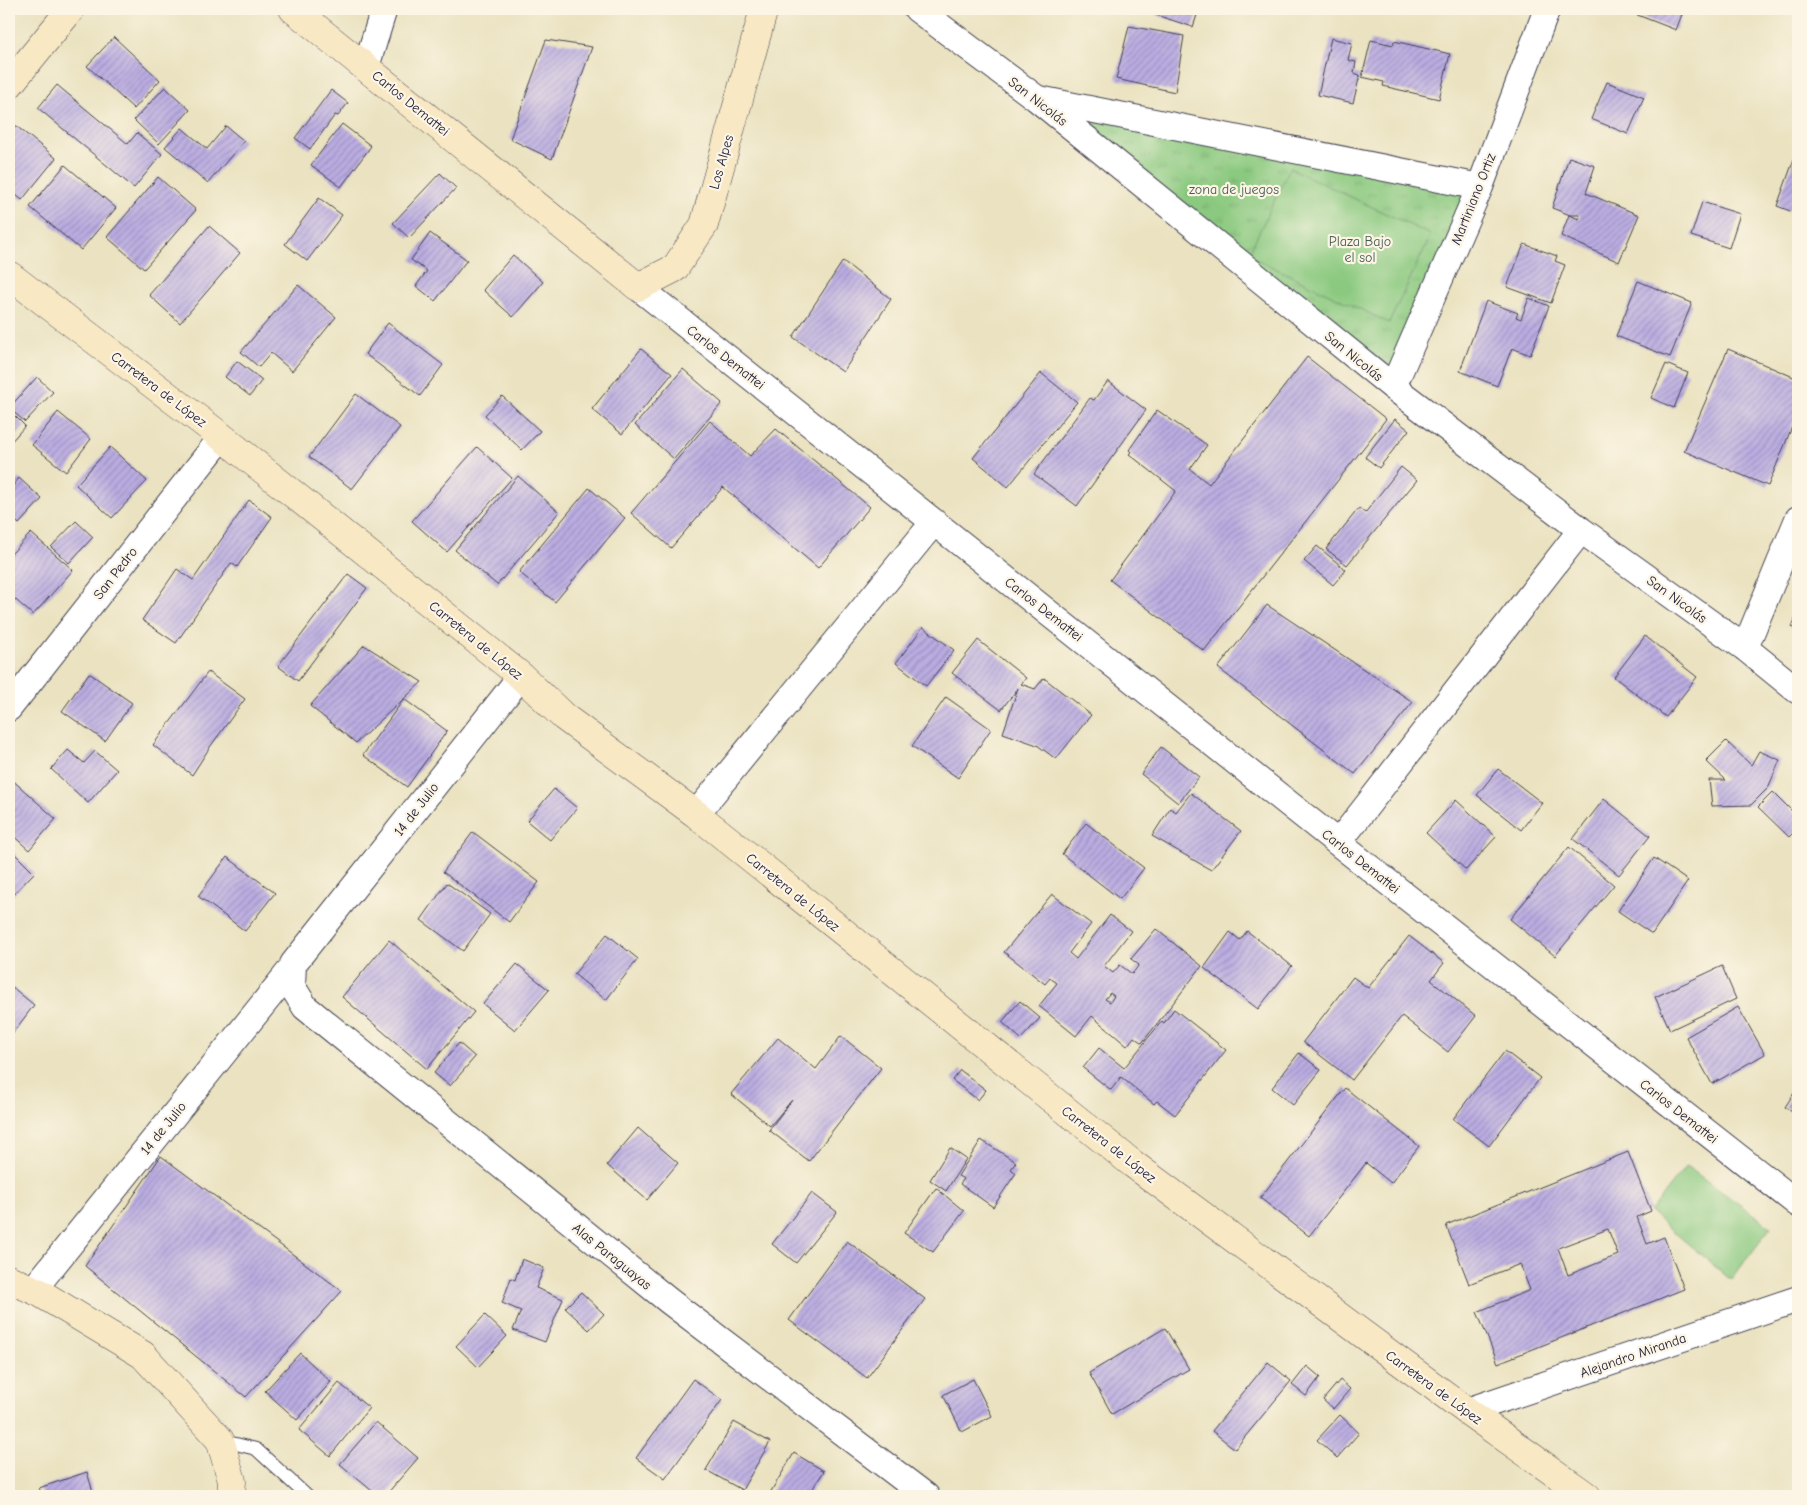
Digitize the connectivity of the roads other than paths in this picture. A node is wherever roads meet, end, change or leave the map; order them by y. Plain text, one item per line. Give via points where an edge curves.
1 (71, 9) edge
2 (293, 9) edge
3 (384, 9) edge
4 (764, 9) edge
5 (918, 9) edge
6 (1547, 9) edge
7 (366, 67) junction
8 (9, 85) edge
9 (1036, 98) junction
10 (1480, 187) junction
11 (9, 275) edge
12 (638, 287) junction
13 (1393, 387) junction
14 (222, 437) junction
15 (1798, 519) edge
16 (934, 522) junction
17 (1581, 530) junction
18 (1745, 648) junction
19 (521, 676) junction
20 (1798, 692) edge
21 (9, 708) edge
22 (696, 814) junction
23 (1338, 843) junction
24 (293, 967) junction
25 (1798, 1204) edge
26 (27, 1288) edge
27 (1798, 1299) edge
28 (1467, 1411) junction
29 (220, 1440) junction
30 (231, 1496) edge
31 (307, 1496) edge
32 (926, 1496) edge
33 (1587, 1496) edge

1 - 8 main road
2 - 7 main road, Carlos Demattei
3 - 7 street
4 - 12 main road, Los Alpes via 704,225 675,268
5 - 9 street, San Nicolás
6 - 10 street, Martiniano Ortiz
7 - 12 main road, Carlos Demattei
9 - 10 street
9 - 13 street, San Nicolás
10 - 13 street, Martiniano Ortiz
11 - 14 main road, Carretera de López
12 - 16 street, Carlos Demattei
13 - 17 street, San Nicolás
14 - 19 main road, Carretera de López
14 - 21 street, San Pedro
15 - 18 street
16 - 22 street
16 - 23 street, Carlos Demattei
17 - 18 street, San Nicolás
17 - 23 street
18 - 20 street, San Nicolás
19 - 22 main road, Carretera de López via 564,717
19 - 24 street, 14 de Julio
22 - 28 main road, Carretera de López via 1133,1164
23 - 25 street, Carlos Demattei
24 - 26 street, 14 de Julio
24 - 32 street, Alas Paraguayas via 292,986 305,1007 669,1301
26 - 29 main road via 143,1355
27 - 28 street, Alejandro Miranda
28 - 33 main road, Carretera de López
29 - 30 main road via 232,1481
29 - 31 lane via 256,1449

